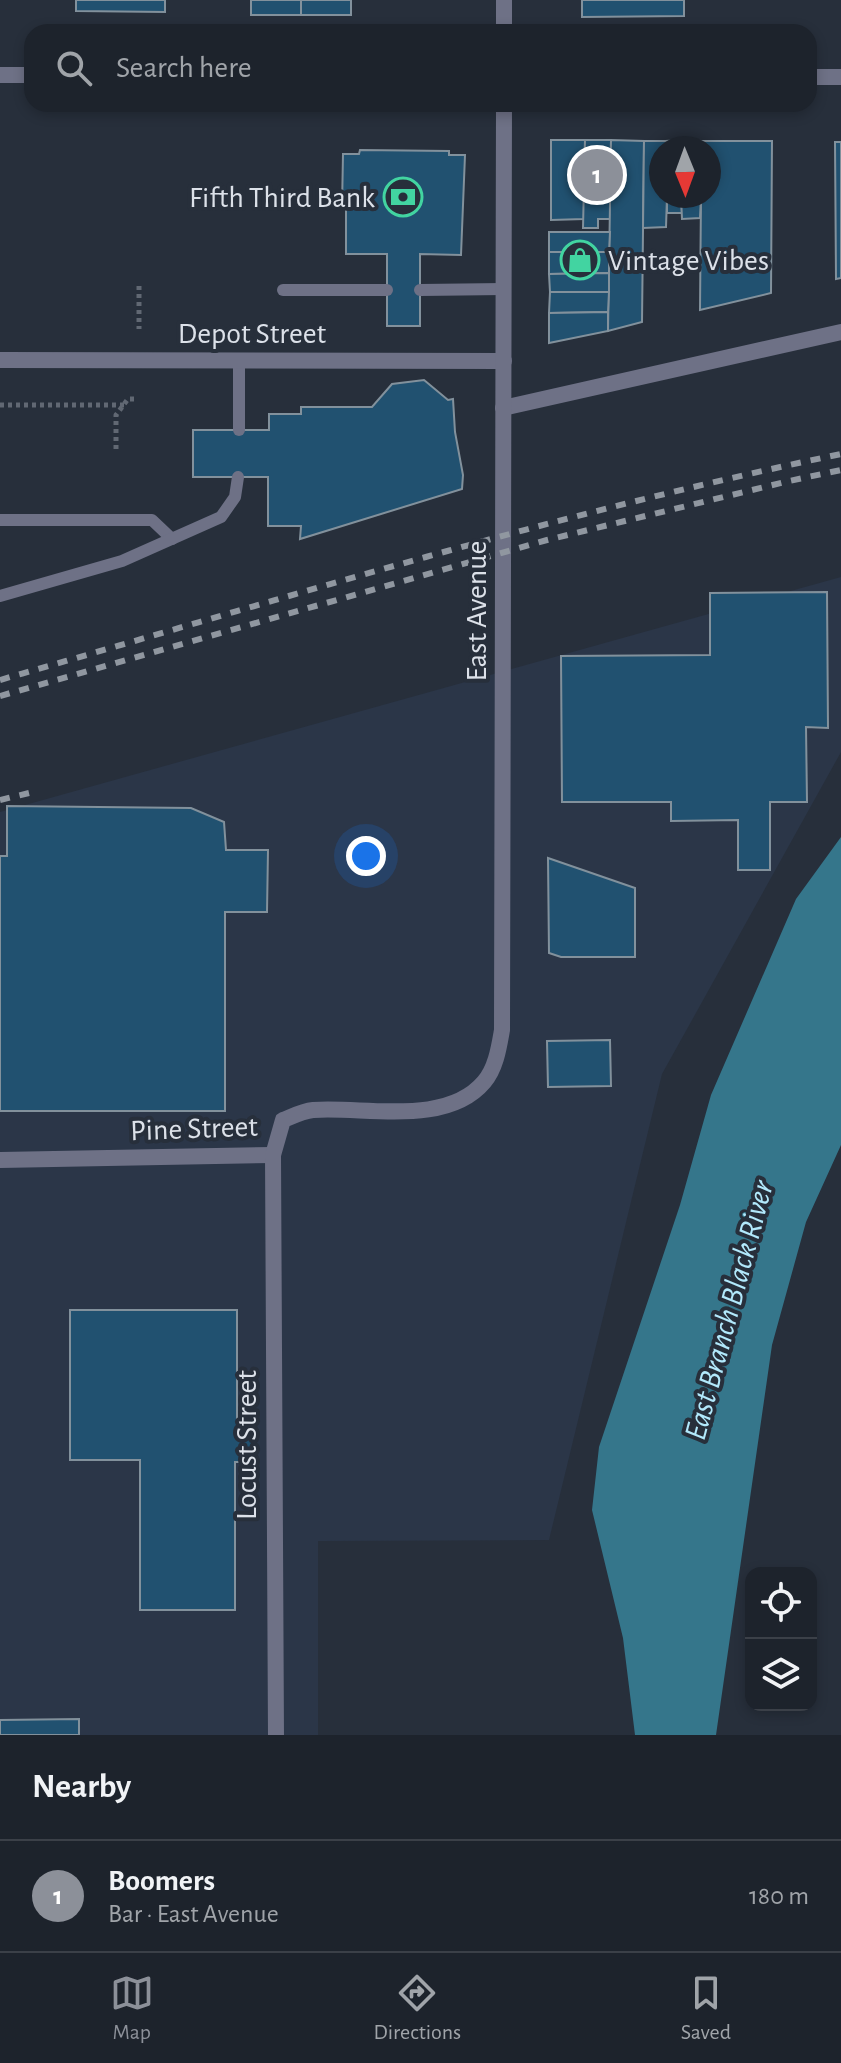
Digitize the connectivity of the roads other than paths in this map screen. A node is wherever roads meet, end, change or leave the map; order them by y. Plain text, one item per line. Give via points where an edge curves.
1 (504, 0) edge
2 (504, 24) edge
3 (0, 75) edge
4 (24, 75) edge
5 (817, 77) edge
6 (841, 77) edge
7 (504, 112) edge
8 (504, 289) junction
9 (283, 290) dead end
10 (387, 290) dead end
11 (420, 290) dead end
12 (841, 332) edge
13 (0, 360) edge
14 (239, 361) junction
15 (504, 361) junction
16 (503, 408) junction
17 (239, 430) dead end
18 (238, 477) dead end
19 (0, 520) edge
20 (172, 539) junction
21 (0, 596) edge
22 (458, 1102) joint
23 (273, 1155) junction
24 (0, 1160) edge
25 (276, 1735) edge

1 - 2 street
3 - 4 street
5 - 6 street
7 - 8 street, East Avenue
8 - 11 lane
8 - 15 street, East Avenue
9 - 10 lane
12 - 16 street
13 - 14 street, Depot Street
14 - 15 street, Depot Street
14 - 17 lane
15 - 16 street, East Avenue
16 - 22 street, East Avenue via 502,1030 485,1082
18 - 20 lane via 235,497 221,517
19 - 20 lane via 152,520
20 - 21 lane via 122,561
22 - 23 street, Pine Street via 428,1110 309,1110 283,1120
23 - 24 street, Pine Street
23 - 25 street, Locust Street

